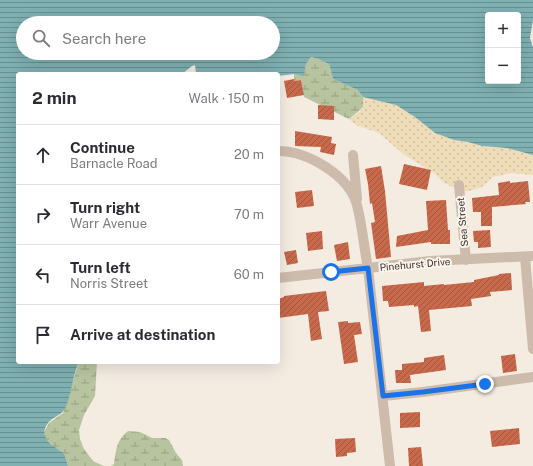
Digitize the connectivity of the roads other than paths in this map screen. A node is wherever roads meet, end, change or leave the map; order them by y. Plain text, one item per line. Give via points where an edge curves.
1 (280, 151) edge
2 (353, 155) dead end
3 (459, 185) dead end
4 (357, 204) junction
5 (529, 256) edge
6 (466, 260) junction
7 (368, 268) junction
8 (280, 278) edge
9 (533, 349) edge
10 (533, 377) edge
11 (383, 396) junction
12 (390, 466) edge

1 - 4 street, Pinehurst Drive via 302,154 321,164 345,184
2 - 4 street
3 - 6 street, Sea Street
4 - 7 street, Pinehurst Drive
5 - 6 street, Pinehurst Drive
5 - 9 street
6 - 7 street, Pinehurst Drive
7 - 8 street
7 - 11 street
10 - 11 street
11 - 12 street

